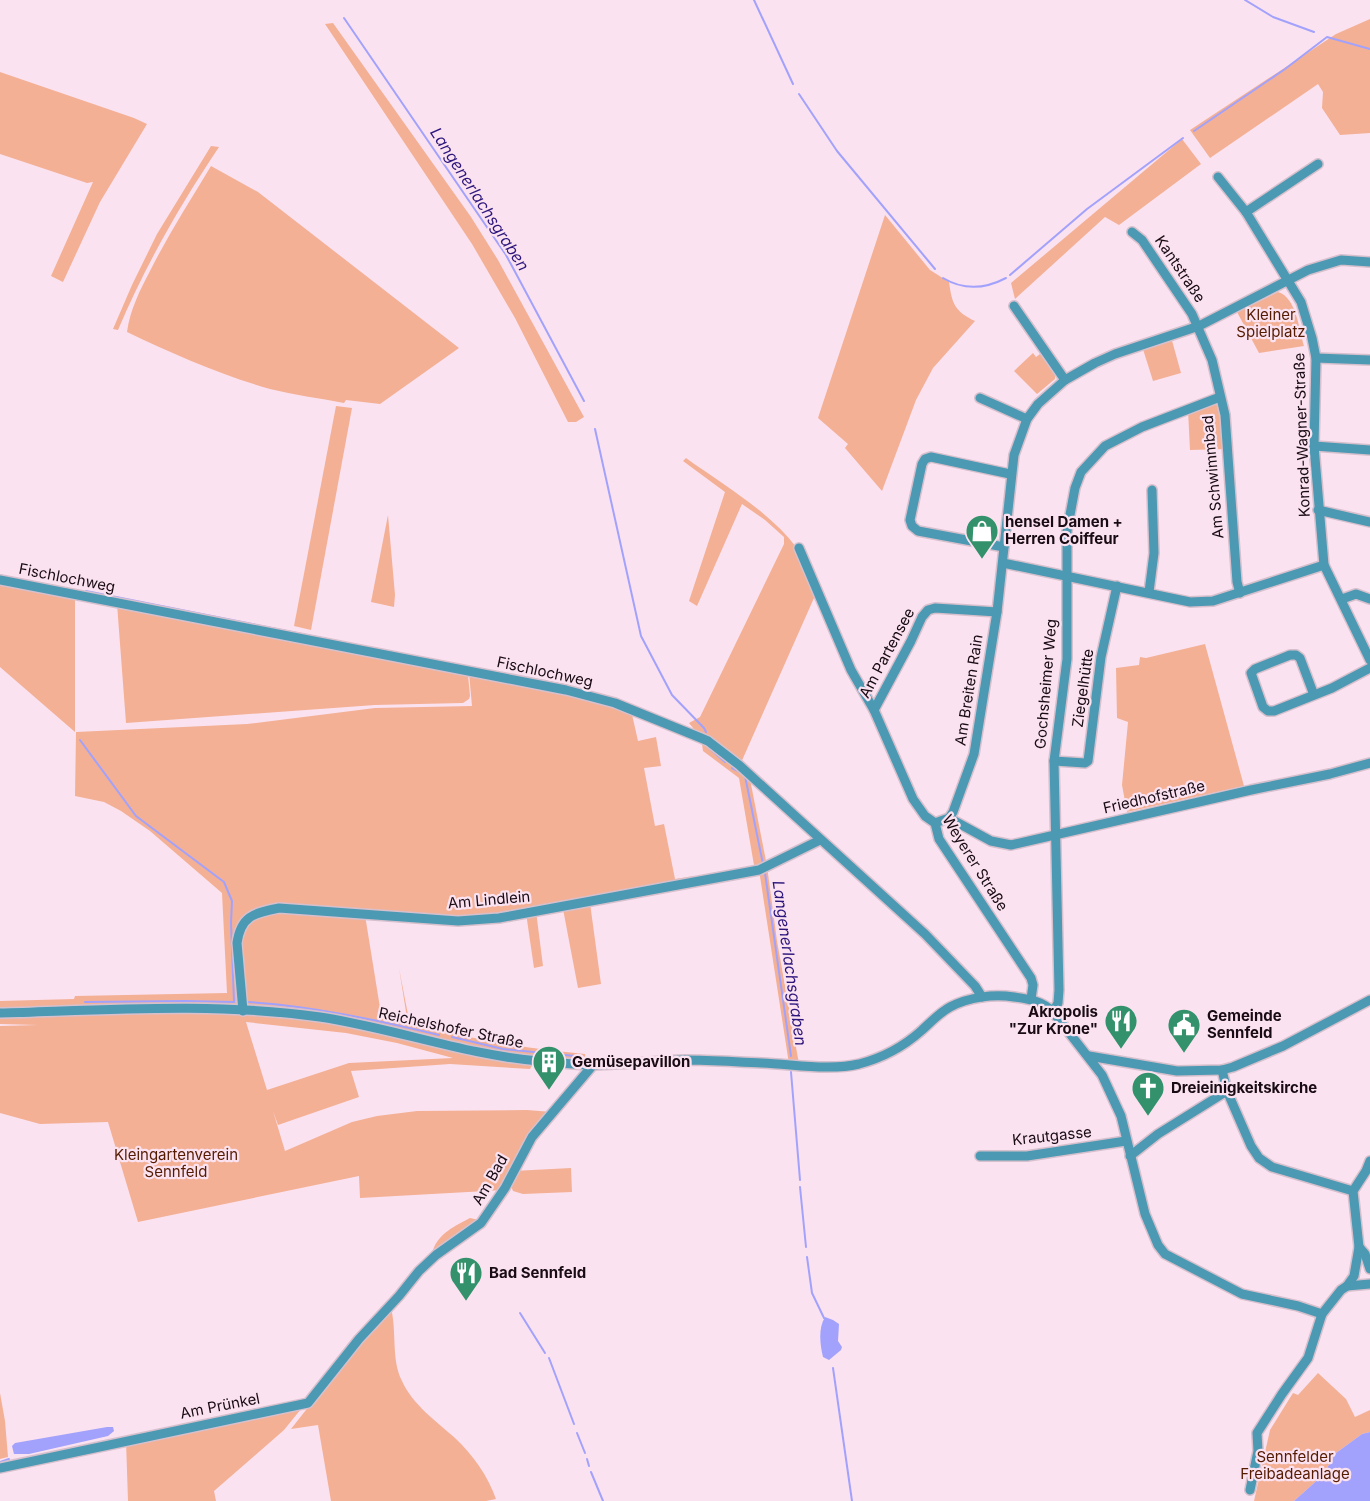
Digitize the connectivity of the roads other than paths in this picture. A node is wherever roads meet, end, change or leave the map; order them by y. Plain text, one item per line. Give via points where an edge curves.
1 (1318, 164) dead end
2 (1218, 177) dead end
3 (1246, 212) junction
4 (1132, 232) dead end
5 (1370, 262) edge
6 (1289, 280) junction
7 (1014, 306) dead end
8 (1199, 326) junction
9 (1316, 358) junction
10 (1370, 360) edge
11 (1065, 380) junction
12 (1221, 397) junction
13 (980, 398) dead end
14 (1027, 419) junction
15 (1314, 446) junction
16 (1370, 450) edge
17 (1010, 474) junction
18 (1152, 490) dead end
19 (1318, 510) junction
20 (1370, 522) edge
21 (1004, 547) junction
22 (800, 549) dead end
23 (1003, 562) junction
24 (1324, 565) junction
25 (1068, 575) junction
26 (0, 580) edge
27 (1117, 586) junction
28 (1149, 592) junction
29 (1240, 593) junction
30 (1342, 599) junction
31 (1370, 599) edge
32 (997, 612) junction
33 (1370, 660) edge
34 (1370, 668) edge
35 (1314, 695) junction
36 (874, 710) junction
37 (1054, 761) junction
38 (1370, 763) edge
39 (949, 818) junction
40 (935, 823) junction
41 (1056, 835) junction
42 (820, 840) junction
43 (982, 997) junction
44 (1031, 999) junction
45 (1370, 1000) edge
46 (243, 1011) junction
47 (1053, 1012) junction
48 (0, 1013) edge
49 (1089, 1056) junction
50 (593, 1065) junction
51 (1222, 1070) junction
52 (1227, 1091) junction
53 (1126, 1141) junction
54 (980, 1156) dead end
55 (1130, 1156) junction
56 (1370, 1161) edge
57 (1353, 1191) junction
58 (1359, 1247) junction
59 (1370, 1269) edge
60 (1370, 1284) edge
61 (1347, 1286) junction
62 (399, 1296) joint
63 (1322, 1314) junction
64 (0, 1468) edge
65 (1250, 1490) dead end

1 - 3 street
2 - 3 street, Konrad-Wagner-Straße
3 - 6 street, Konrad-Wagner-Straße
4 - 8 street, Kantstraße via 1142,240
5 - 6 street, Am Breiten Rain via 1324,263
6 - 8 street, Am Breiten Rain
6 - 9 street, Konrad-Wagner-Straße via 1301,302
7 - 11 street
8 - 11 street, Am Breiten Rain via 1115,354
8 - 12 street, Am Schwimmbad
9 - 10 street
9 - 15 street, Konrad-Wagner-Straße
11 - 14 street, Am Breiten Rain
12 - 25 street, Gochsheimer Weg via 1142,427 1105,446 1093,458 1081,472 1070,507
12 - 29 street, Am Schwimmbad
13 - 14 street
14 - 17 street, Am Breiten Rain
15 - 16 street
15 - 19 street, Konrad-Wagner-Straße
17 - 21 street, Am Breiten Rain
17 - 21 street via 931,457 925,459 910,520 918,531
18 - 28 street via 1154,544
19 - 20 street
19 - 24 street, Konrad-Wagner-Straße
21 - 23 street, Am Breiten Rain
22 - 36 street, Am Partensee via 852,670
23 - 25 street
23 - 32 street, Am Breiten Rain
24 - 29 street
24 - 30 street
25 - 27 street
25 - 37 street, Gochsheimer Weg via 1067,659
26 - 42 street, Fischlochweg via 566,690 615,703 708,741
27 - 28 street
27 - 37 street, Ziegelhütte via 1101,657 1088,761
28 - 29 street via 1190,602 1213,601
30 - 31 street via 1356,594
30 - 33 street
32 - 36 street, Am Partensee via 928,610
32 - 39 street, Am Breiten Rain via 974,754
34 - 35 street
35 - 35 street via 1296,655 1251,673 1268,711
36 - 40 street, Weyerer Straße via 913,799
37 - 41 street, Gochsheimer Weg
38 - 41 street, Friedhofstraße
39 - 40 street
39 - 41 street, Friedhofstraße via 1000,844
40 - 44 street, Weyerer Straße via 939,839 1030,978
41 - 47 street, Gochsheimer Weg via 1059,990
42 - 43 street, Fischlochweg via 925,934
42 - 46 street, Am Lindlein via 753,871 500,918 458,921 279,908 254,913 238,933
43 - 44 street, Reichelshofer Straße
43 - 50 street, Reichelshofer Straße via 948,1008 897,1049 858,1064 687,1060
44 - 47 street, Reichelshofer Straße
45 - 51 street via 1283,1046
46 - 48 street, Reichelshofer Straße
46 - 50 street, Reichelshofer Straße via 318,1017 535,1061
47 - 49 street
49 - 51 street via 1177,1071
49 - 53 street via 1120,1116
50 - 62 street, Am Bad via 532,1137 481,1223 436,1255
51 - 52 street
52 - 55 street
52 - 57 street via 1251,1146 1264,1163
53 - 54 street, Krautgasse via 1027,1156
53 - 55 street
55 - 63 street via 1145,1214 1165,1254 1242,1294
56 - 57 street
57 - 58 street
58 - 59 street
58 - 61 street via 1356,1268
60 - 61 street
61 - 63 street
62 - 64 street, Am Prünkel via 358,1339 308,1403
63 - 65 street via 1308,1358 1257,1433 1258,1450

